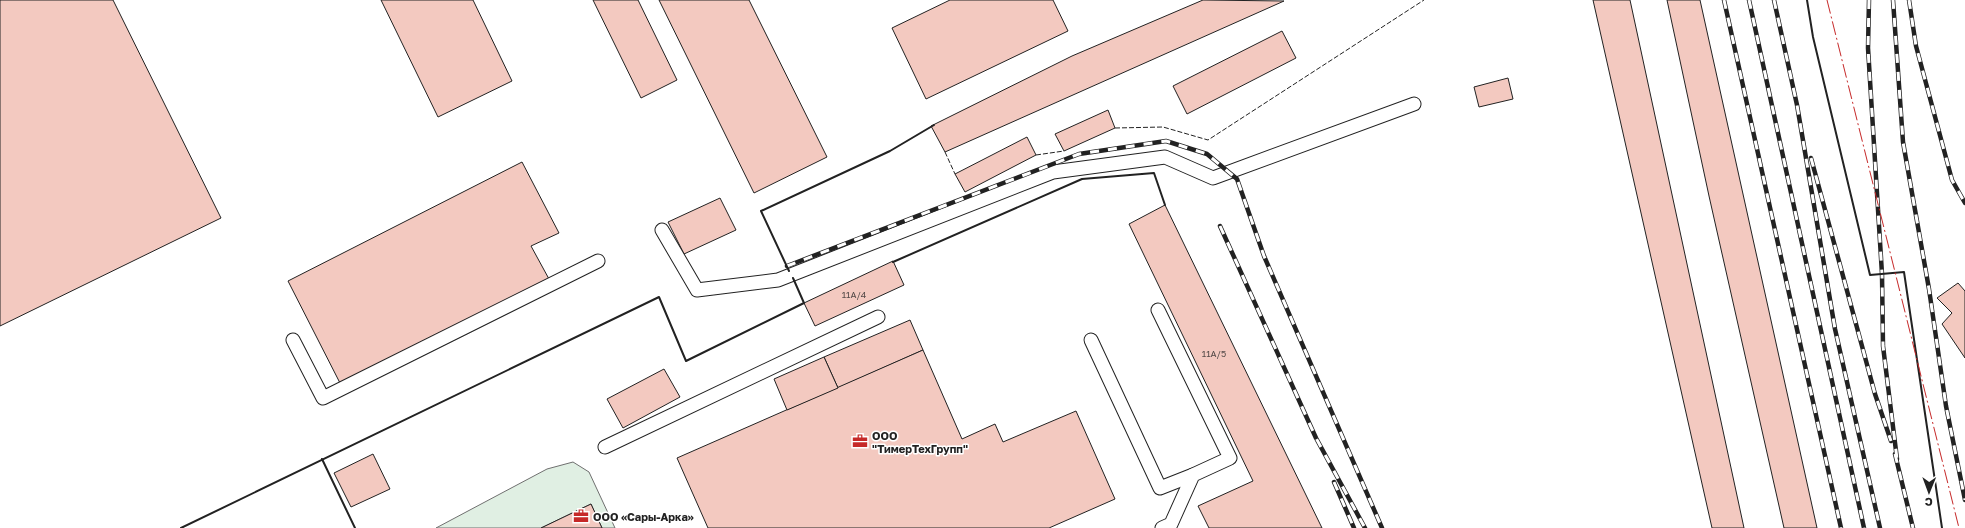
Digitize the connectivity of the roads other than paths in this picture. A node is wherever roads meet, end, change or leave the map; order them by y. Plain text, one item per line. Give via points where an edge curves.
1 (1414, 104) dead end
2 (662, 230) dead end
3 (598, 260) dead end
4 (1158, 310) dead end
5 (878, 317) dead end
6 (294, 340) dead end
7 (1091, 340) dead end
8 (605, 447) dead end
9 (1193, 475) junction
10 (1162, 528) edge

1 - 2 lane via 1213,178 1165,157 1053,172 778,280 697,290
3 - 6 lane via 323,398
4 - 9 lane via 1230,458
5 - 8 lane
7 - 9 lane via 1160,488
9 - 10 lane via 1171,524

